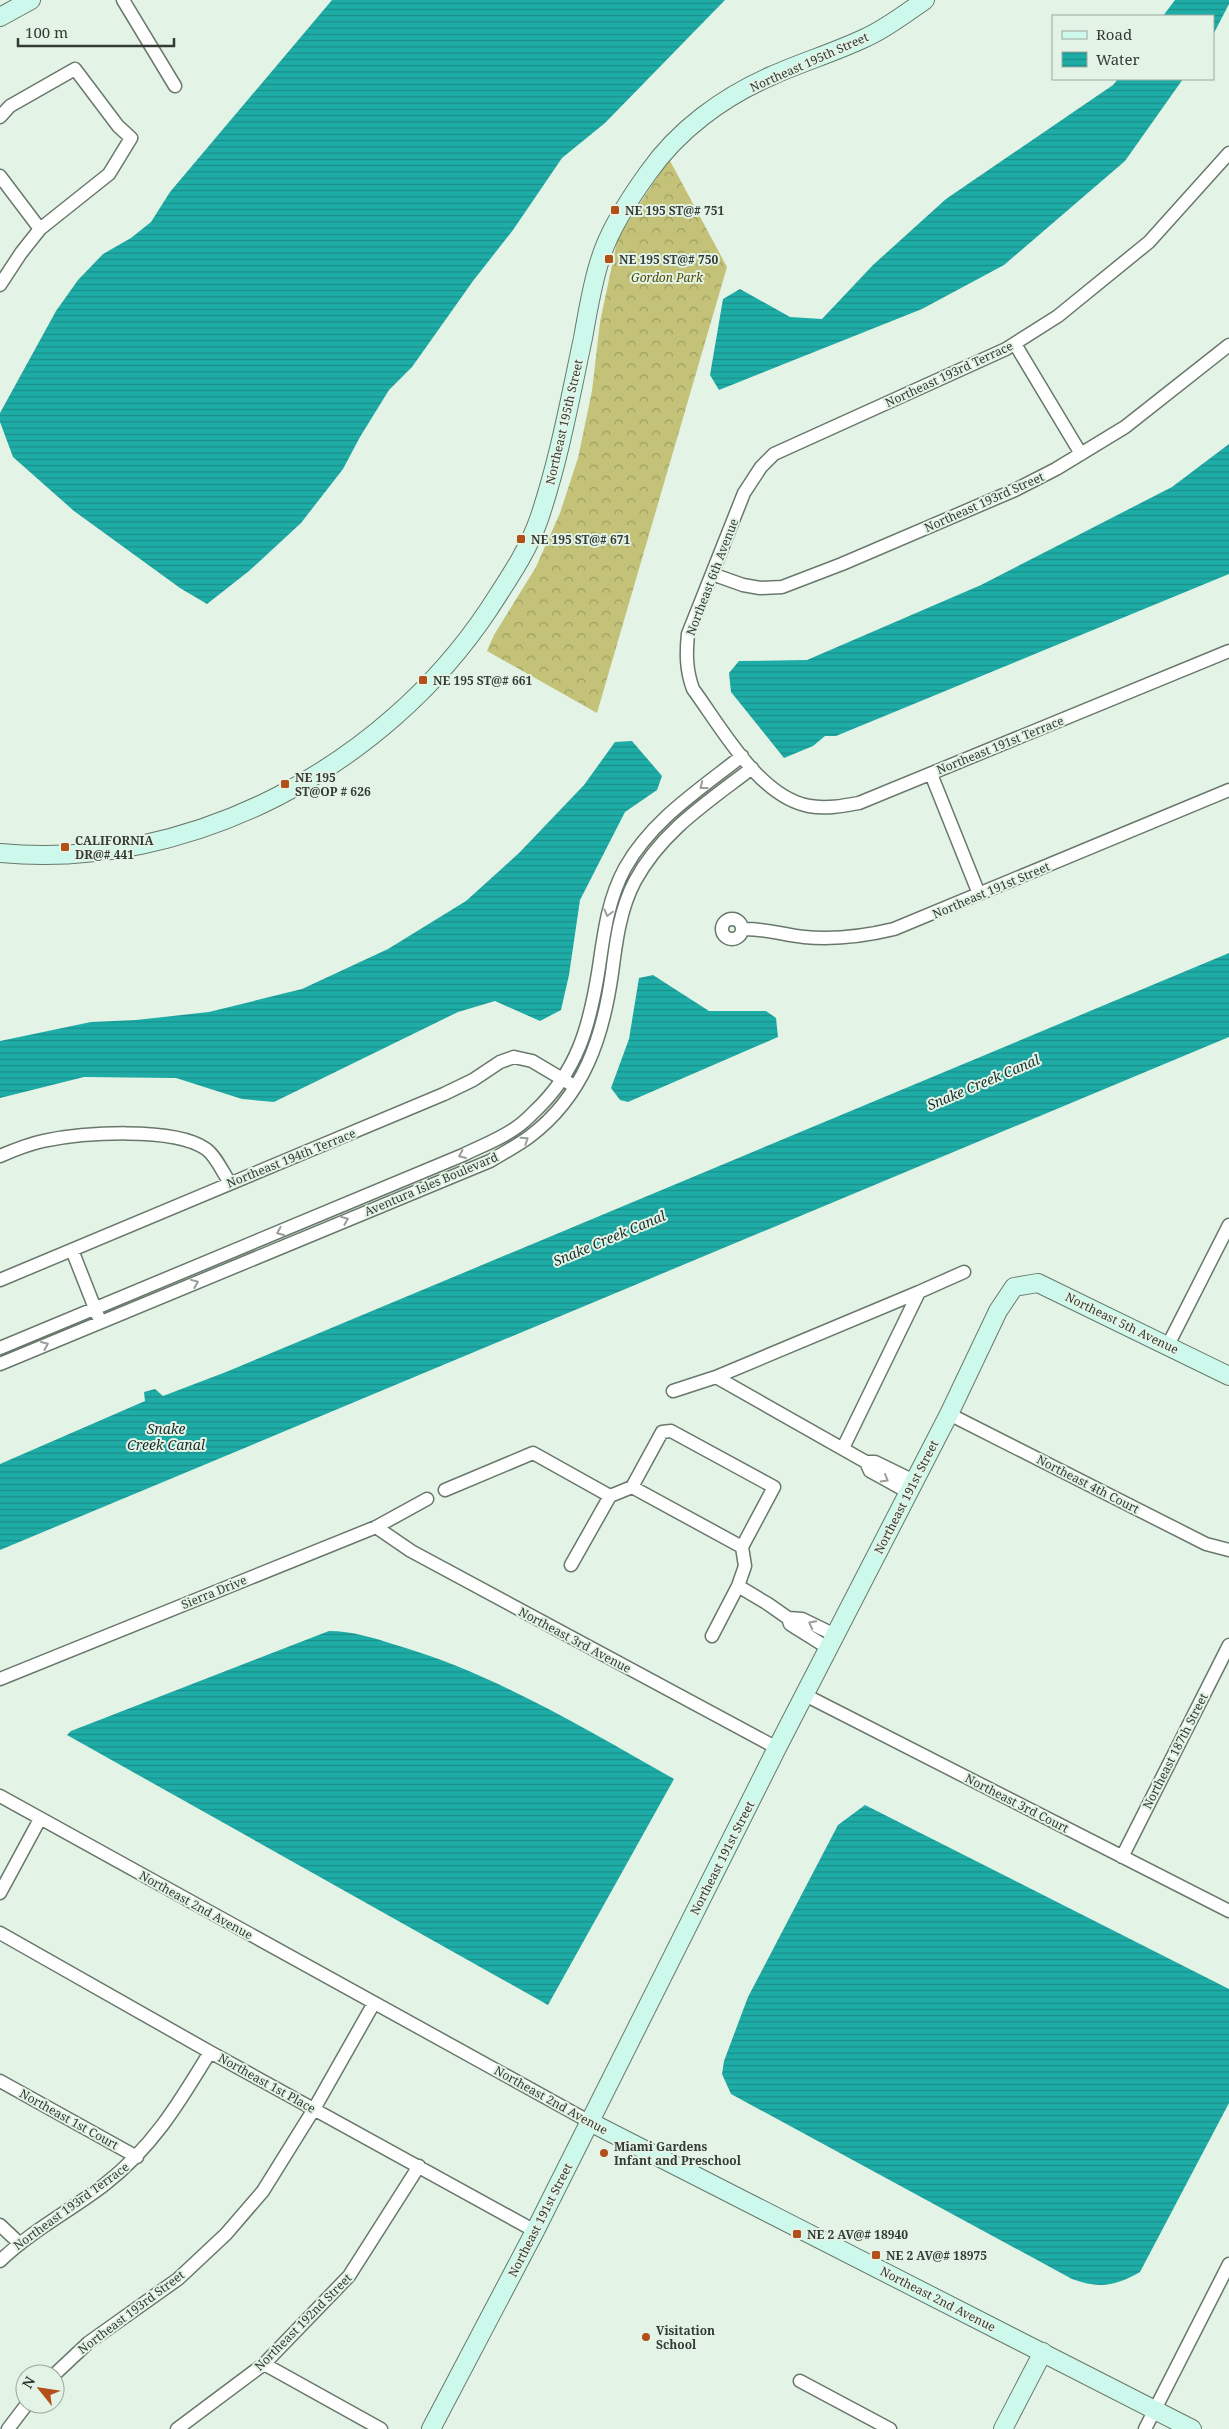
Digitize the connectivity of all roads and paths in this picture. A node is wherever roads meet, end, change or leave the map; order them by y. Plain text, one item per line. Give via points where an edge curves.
1 (31, 0) edge
2 (123, 0) edge
3 (925, 0) edge
4 (0, 17) edge
5 (175, 86) dead end
6 (0, 117) edge
7 (1229, 153) edge
8 (0, 176) edge
9 (40, 229) junction
10 (0, 284) edge
11 (1014, 344) junction
12 (1229, 345) edge
13 (1081, 454) junction
14 (761, 467) joint
15 (712, 574) junction
16 (1229, 651) edge
17 (742, 756) junction
18 (752, 768) junction
19 (931, 774) junction
20 (769, 786) joint
21 (1229, 790) edge
22 (0, 853) edge
23 (980, 894) junction
24 (742, 929) dead end
25 (562, 1079) junction
26 (576, 1087) junction
27 (0, 1156) edge
28 (230, 1184) junction
29 (1229, 1225) edge
30 (72, 1250) junction
31 (964, 1272) dead end
32 (0, 1280) edge
33 (1014, 1287) joint
34 (919, 1292) junction
35 (95, 1309) junction
36 (100, 1322) junction
37 (1168, 1345) junction
38 (0, 1348) edge
39 (0, 1364) edge
40 (716, 1376) junction
41 (1229, 1376) edge
42 (673, 1391) dead end
43 (948, 1414) junction
44 (843, 1448) junction
45 (911, 1486) junction
46 (632, 1487) junction
47 (445, 1490) dead end
48 (610, 1496) junction
49 (427, 1499) dead end
50 (376, 1526) junction
51 (742, 1547) junction
52 (1229, 1550) edge
53 (570, 1565) dead end
54 (738, 1586) junction
55 (712, 1636) dead end
56 (831, 1641) junction
57 (1229, 1645) edge
58 (0, 1679) edge
59 (805, 1695) junction
60 (777, 1748) junction
61 (0, 1796) edge
62 (40, 1819) junction
63 (1122, 1857) junction
64 (0, 1893) edge
65 (1229, 1910) edge
66 (0, 1933) edge
67 (374, 2003) junction
68 (210, 2052) junction
69 (0, 2081) edge
70 (314, 2109) junction
71 (590, 2122) junction
72 (137, 2156) junction
73 (419, 2166) junction
74 (0, 2225) edge
75 (535, 2231) junction
76 (18, 2243) junction
77 (0, 2261) edge
78 (1229, 2264) edge
79 (1043, 2352) junction
80 (65, 2364) edge
81 (264, 2364) junction
82 (800, 2381) dead end
83 (1155, 2410) junction
84 (19, 2414) edge
85 (8, 2429) edge
86 (177, 2429) edge
87 (381, 2429) edge
88 (431, 2429) edge
89 (890, 2429) edge
90 (1003, 2429) edge
91 (1145, 2429) edge
92 (1192, 2429) edge

1 - 4 street
2 - 5 street
3 - 22 street, Northeast 195th Street via 869,36 768,78 717,105 680,135 649,172 616,223 601,256 556,466 537,524 509,578 473,633 434,680 379,731 301,785 211,827 92,854
6 - 9 street via 10,106 75,69 118,126 131,138 109,174
7 - 11 street, Northeast 193rd Terrace via 1149,242 1058,316
8 - 9 street
9 - 10 street
11 - 13 street
11 - 14 street, Northeast 193rd Terrace via 774,454
12 - 13 street, Northeast 193rd Street via 1125,427
13 - 15 street, Northeast 193rd Street via 1014,490 842,564 782,586 760,588 742,585
14 - 15 street, Northeast 6th Avenue via 744,493
15 - 17 street, Northeast 6th Avenue via 688,634 688,677 693,689
16 - 19 street, Northeast 191st Terrace
17 - 18 street, Northeast 6th Avenue
17 -> 25 street, Aventura Isles Boulevard via 659,823 625,869 606,920 587,1030 574,1062
18 - 20 street, Northeast 6th Avenue
18 - 26 street, Aventura Isles Boulevard via 676,827 655,849 634,882 624,908 607,1011 599,1038
19 - 20 street, Northeast 191st Terrace via 859,804 841,807 809,806
19 - 23 street
21 - 23 street, Northeast 191st Street
23 - 24 street, Northeast 191st Street via 894,929 872,934 813,937 761,928
25 - 26 street, Northeast 194th Terrace
25 - 28 street, Northeast 194th Terrace via 532,1061 514,1057 444,1094
25 -> 35 street, Aventura Isles Boulevard via 549,1098 518,1127 463,1155
36 -> 26 street, Aventura Isles Boulevard via 490,1161 529,1138 560,1110
27 - 28 street via 42,1141 88,1134 166,1137 192,1142 207,1149
28 - 30 street, Northeast 194th Terrace
29 - 37 street
30 - 32 street, Northeast 194th Terrace
30 - 35 street
31 - 34 street
33 - 37 street, Northeast 5th Avenue via 1038,1282
33 - 43 street, Northeast 191st Street via 998,1311
34 - 40 street
34 - 44 street
35 - 36 street
35 - 38 street, Aventura Isles Boulevard
39 -> 36 street, Aventura Isles Boulevard
37 - 41 street, Northeast 5th Avenue
40 - 42 street
40 - 44 street
43 - 45 street, Northeast 191st Street
43 - 52 street, Northeast 4th Court via 1206,1544
44 - 45 street via 866,1462 870,1471
45 - 56 street, Northeast 191st Street
46 - 48 street
46 - 51 street
46 - 51 street via 662,1432 671,1431 774,1487
47 - 48 street via 533,1453
48 - 53 street
49 - 50 street, Sierra Drive
50 - 58 street, Sierra Drive
50 - 60 street, Northeast 3rd Avenue via 411,1552
51 - 54 street via 745,1566
54 - 55 street
54 - 56 street via 788,1618 796,1628
56 - 59 street, Northeast 191st Street
57 - 63 street, Northeast 187th Street
59 - 60 street, Northeast 191st Street
59 - 63 street, Northeast 3rd Court
60 - 71 street, Northeast 191st Street
61 - 62 street, Northeast 2nd Avenue
62 - 64 street
62 - 67 street, Northeast 2nd Avenue
63 - 65 street, Northeast 3rd Court
66 - 68 street, Northeast 1st Place
67 - 70 street, Northeast 193rd Street
67 - 71 street, Northeast 2nd Avenue
68 - 70 street, Northeast 1st Place
68 - 72 street, Northeast 193rd Terrace via 173,2113
69 - 72 street, Northeast 1st Court
70 - 73 street, Northeast 1st Place
70 - 80 street, Northeast 193rd Street via 263,2191 226,2234 178,2279 88,2342
71 - 75 street, Northeast 191st Street
71 - 79 street, Northeast 2nd Avenue
72 - 76 street, Northeast 193rd Terrace via 104,2184
73 - 75 street, Northeast 1st Place
73 - 81 street, Northeast 192nd Street via 350,2276
74 - 76 street
75 - 88 street, Northeast 191st Street
76 - 77 street, Northeast 193rd Terrace
78 - 83 street
79 - 83 street, Northeast 2nd Avenue
79 - 90 street
81 - 86 street, Northeast 192nd Street
81 - 87 street
82 - 89 street
83 - 91 street
83 - 92 street, Northeast 2nd Avenue
84 - 85 street

